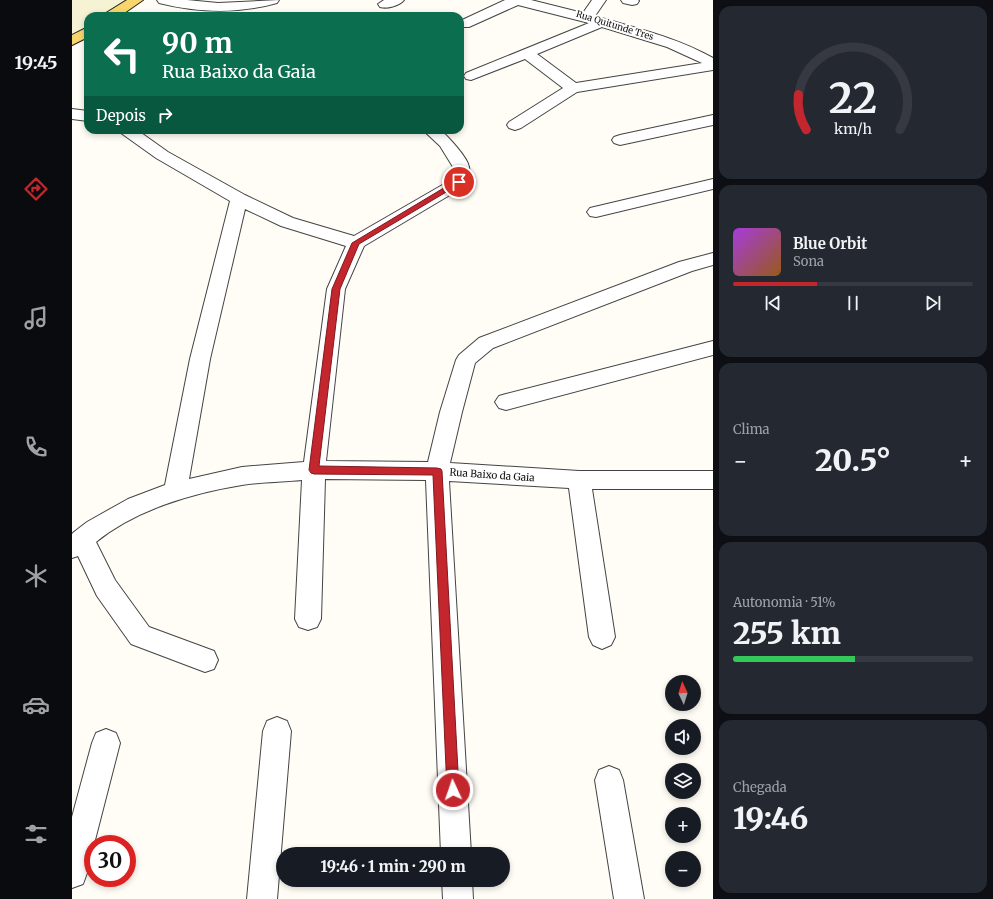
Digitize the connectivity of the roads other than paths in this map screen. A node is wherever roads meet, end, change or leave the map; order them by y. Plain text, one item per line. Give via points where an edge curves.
1 (136, 0) edge
2 (164, 0) edge
3 (272, 0) edge
4 (514, 0) edge
5 (599, 0) edge
6 (628, 0) edge
7 (632, 0) edge
8 (117, 12) edge
9 (239, 12) edge
10 (587, 17) junction
11 (602, 22) junction
12 (464, 24) dead end
13 (84, 34) edge
14 (72, 41) edge
15 (527, 53) junction
16 (713, 65) edge
17 (471, 76) dead end
18 (573, 88) junction
19 (72, 114) edge
20 (84, 116) edge
21 (713, 120) edge
22 (515, 125) dead end
23 (133, 134) edge
24 (436, 134) edge
25 (620, 140) dead end
26 (713, 184) edge
27 (239, 199) junction
28 (596, 212) dead end
29 (356, 243) junction
30 (713, 259) edge
31 (713, 348) edge
32 (506, 402) dead end
33 (314, 470) junction
34 (437, 471) junction
35 (579, 480) junction
36 (713, 480) edge
37 (175, 491) junction
38 (77, 543) edge
39 (308, 619) dead end
40 (602, 637) dead end
41 (205, 660) dead end
42 (277, 731) dead end
43 (106, 743) dead end
44 (609, 780) dead end
45 (456, 847) edge
46 (72, 873) edge
47 (457, 887) edge
48 (262, 899) edge
49 (458, 899) edge
50 (629, 899) edge

1 - 8 main road
2 - 9 street
3 - 9 street
4 - 10 street, Rua Quitunde Tres
4 - 12 street
5 - 10 street
6 - 7 street
10 - 11 street, Rua Quitunde Tres
11 - 15 street
11 - 16 street, Rua Quitunde Tres via 672,43 695,53
13 - 14 main road
15 - 17 street
15 - 18 street
16 - 18 street
18 - 22 street
19 - 20 street
21 - 25 street
23 - 27 street via 162,155
24 - 29 street via 446,143 461,167 459,182
26 - 28 street
27 - 29 street via 287,222
27 - 37 street via 200,359
29 - 33 street via 336,289
30 - 34 street via 686,266 486,343 466,360
31 - 32 street
33 - 34 street, Rua Baixo da Gaia
33 - 37 street, Rua Baixo da Gaia via 242,476
33 - 39 street
34 - 35 street, Rua Baixo da Gaia
34 - 45 street
35 - 36 street, Rua Baixo da Gaia
35 - 40 street
37 - 38 street, Rua Baixo da Gaia via 136,506 95,529
38 - 41 street via 140,636
42 - 48 street
43 - 46 street
44 - 50 street
47 - 49 street

